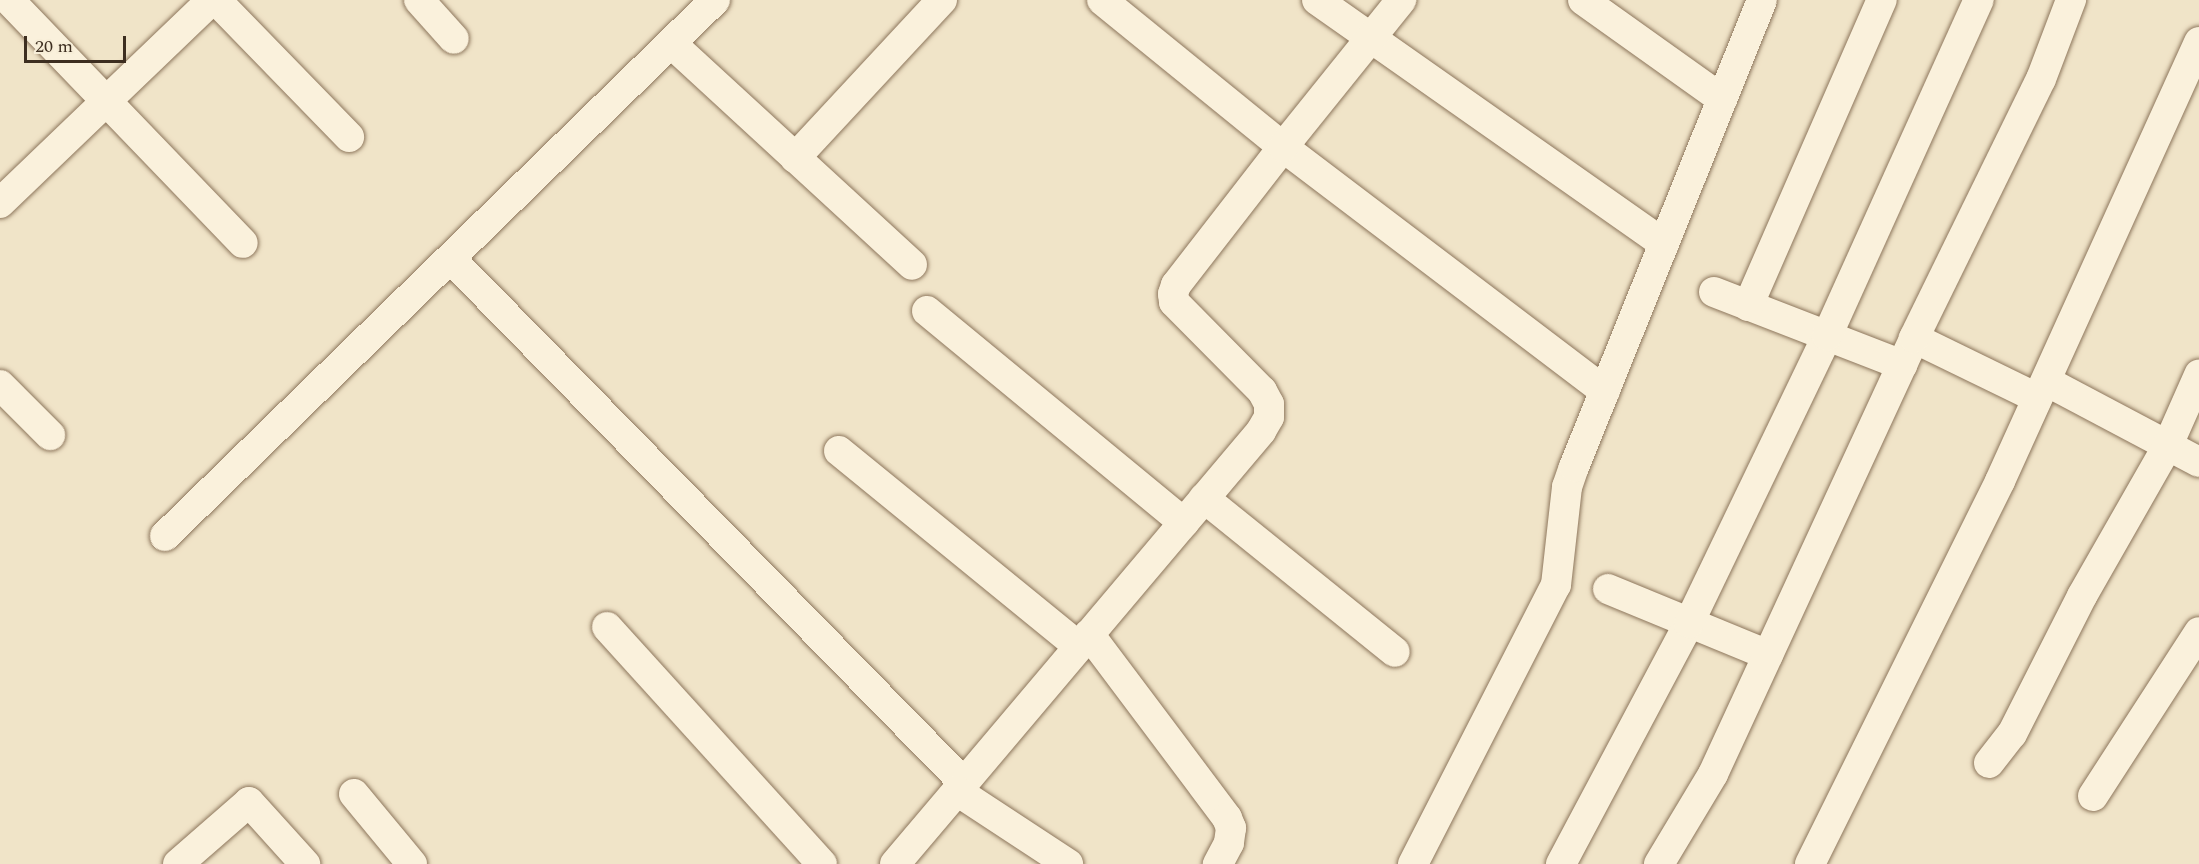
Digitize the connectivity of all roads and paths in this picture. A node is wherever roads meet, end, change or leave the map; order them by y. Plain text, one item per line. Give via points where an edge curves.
1 (9, 0) edge
2 (214, 0) edge
3 (419, 0) edge
4 (715, 0) edge
5 (942, 0) edge
6 (1102, 0) edge
7 (1317, 0) edge
8 (1401, 0) edge
9 (1583, 0) edge
10 (1762, 0) edge
11 (1882, 0) edge
12 (1979, 0) edge
13 (2071, 0) edge
14 (1372, 38) junction
15 (454, 39) dead end
16 (2199, 42) edge
17 (672, 44) junction
18 (1722, 99) junction
19 (107, 100) junction
20 (349, 137) dead end
21 (1283, 147) junction
22 (795, 158) junction
23 (0, 203) edge
24 (243, 243) dead end
25 (1664, 244) junction
26 (451, 258) junction
27 (912, 265) dead end
28 (1714, 292) dead end
29 (1748, 306) junction
30 (927, 311) dead end
31 (1827, 336) junction
32 (1908, 352) junction
33 (2199, 375) edge
34 (0, 385) edge
35 (2042, 390) junction
36 (1605, 391) junction
37 (50, 435) dead end
38 (2168, 446) junction
39 (839, 451) dead end
40 (2199, 462) edge
41 (1204, 498) junction
42 (1184, 523) junction
43 (165, 536) dead end
44 (1608, 589) dead end
45 (1689, 623) junction
46 (607, 627) dead end
47 (2199, 632) edge
48 (1084, 640) junction
49 (1395, 652) dead end
50 (1768, 656) junction
51 (1989, 763) dead end
52 (960, 786) junction
53 (354, 794) dead end
54 (2092, 796) dead end
55 (178, 864) edge
56 (305, 864) edge
57 (412, 864) edge
58 (822, 864) edge
59 (895, 864) edge
60 (1068, 864) edge
61 (1218, 864) edge
62 (1413, 864) edge
63 (1561, 864) edge
64 (1659, 864) edge
65 (1810, 864) edge

1 - 19 street
2 - 19 street
2 - 20 street
3 - 15 street
4 - 17 street
5 - 22 street
6 - 21 street
7 - 14 street
8 - 14 street
9 - 18 street
10 - 18 street
11 - 29 street
12 - 31 street
13 - 32 street via 2041,79
14 - 21 street
14 - 25 street
16 - 35 street
17 - 22 street
17 - 26 street
18 - 25 street
19 - 23 street
19 - 24 street
21 - 36 street
21 - 41 street via 1173,294 1174,302 1262,391 1269,404 1269,417 1261,430
22 - 27 street
25 - 36 street
26 - 43 street
26 - 52 street
28 - 29 street
29 - 31 street
30 - 42 street
31 - 32 street
31 - 45 street
32 - 35 street
32 - 50 street
33 - 38 street
34 - 37 street
35 - 38 street
35 - 65 street via 2001,481
36 - 62 street via 1567,487 1556,585
38 - 40 street
38 - 51 street via 2082,596 2012,734
39 - 48 street
41 - 42 street
41 - 49 street
42 - 48 street
44 - 45 street
45 - 50 street
45 - 63 street
46 - 58 street
47 - 54 street
48 - 52 street
48 - 61 street via 1227,818 1231,828 1229,843
50 - 64 street via 1713,774
52 - 59 street
52 - 60 street
53 - 57 street
55 - 56 street via 249,802

